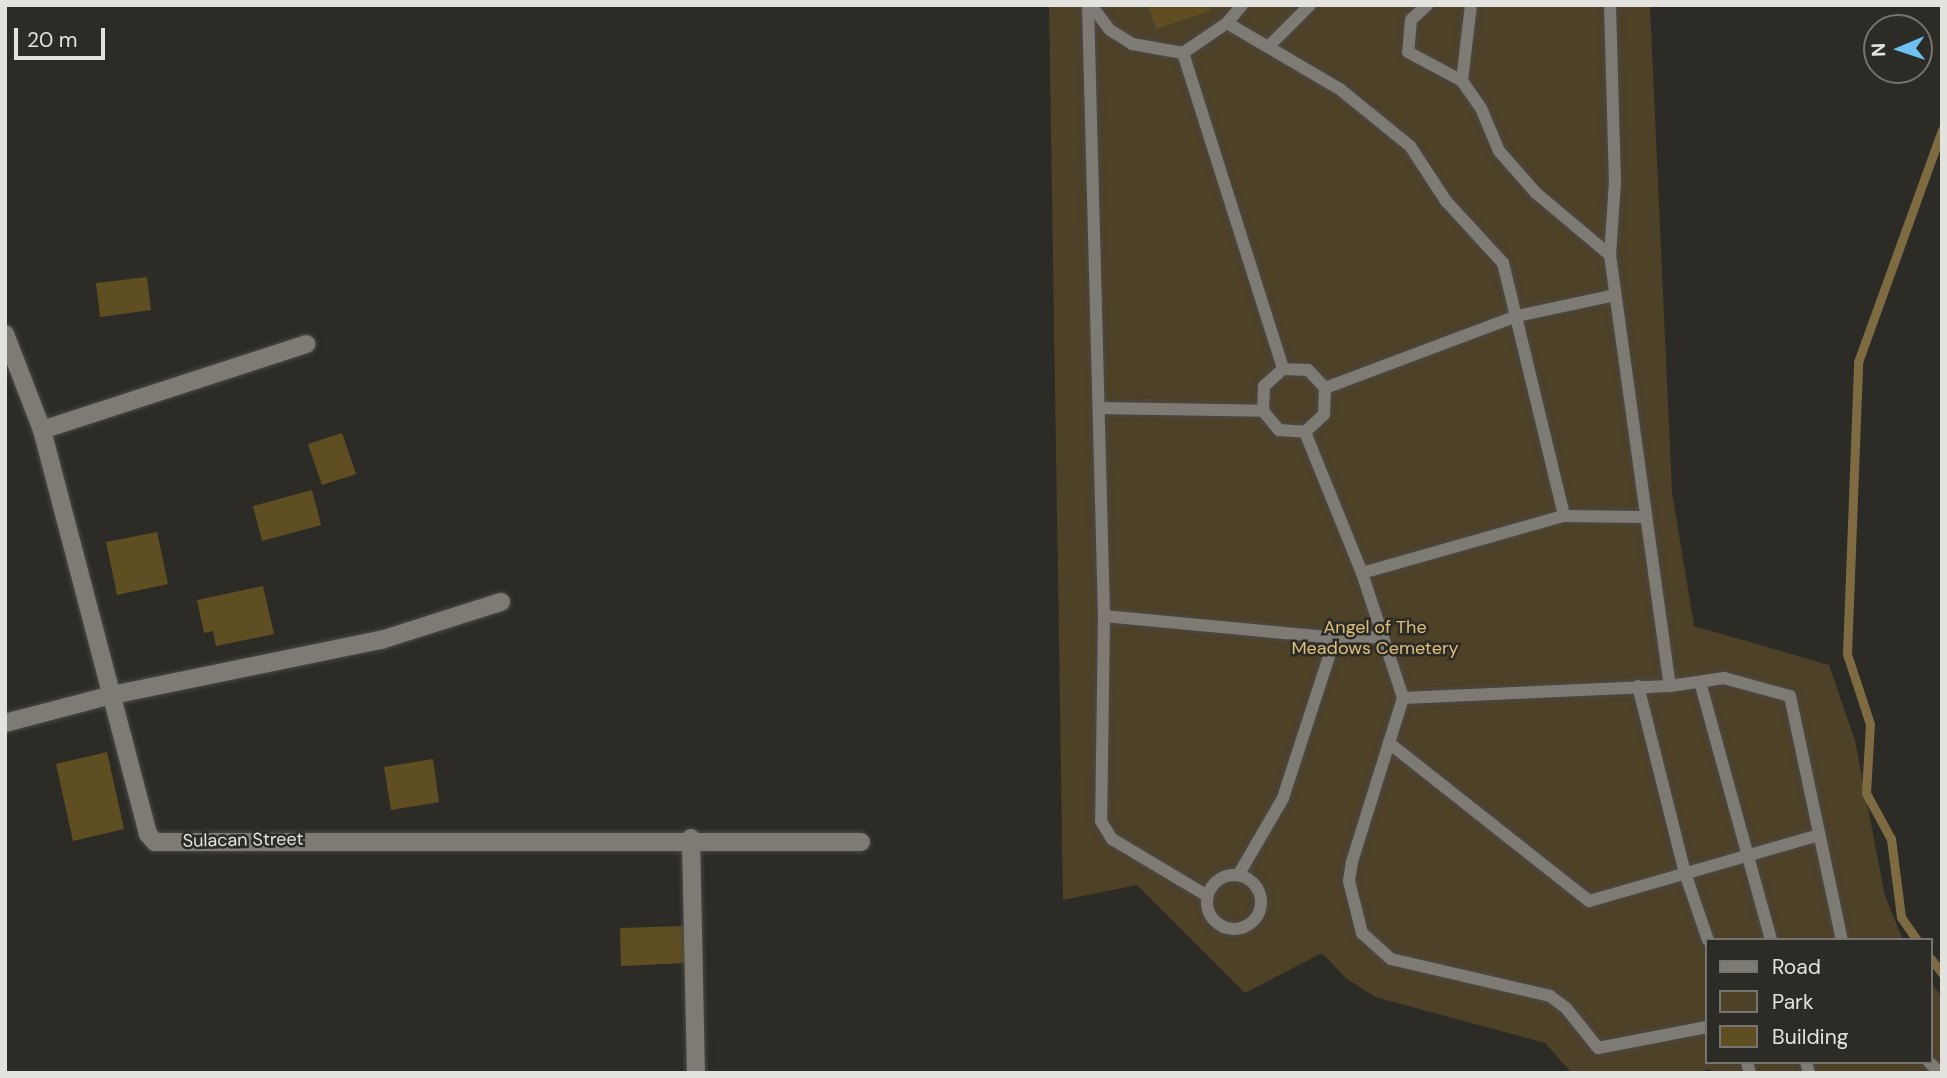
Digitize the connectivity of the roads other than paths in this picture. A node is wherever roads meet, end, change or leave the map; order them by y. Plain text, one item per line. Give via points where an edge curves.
1 (1090, 5) edge
2 (1242, 5) edge
3 (1310, 5) edge
4 (1427, 5) edge
5 (1471, 5) edge
6 (1610, 5) edge
7 (1227, 23) junction
8 (1268, 47) junction
9 (1183, 53) junction
10 (1462, 81) junction
11 (1610, 255) junction
12 (1615, 295) junction
13 (1517, 316) junction
14 (5, 334) edge
15 (306, 344) dead end
16 (1283, 369) junction
17 (1325, 388) junction
18 (1099, 408) junction
19 (1263, 411) junction
20 (42, 430) junction
21 (1305, 432) junction
22 (1564, 516) junction
23 (1643, 517) junction
24 (1362, 573) junction
25 (501, 603) dead end
26 (1104, 616) junction
27 (1382, 637) junction
28 (1335, 638) junction
29 (1700, 681) junction
30 (1638, 686) junction
31 (1670, 686) junction
32 (112, 695) junction
33 (1403, 698) junction
34 (5, 723) edge
35 (1389, 743) junction
36 (1819, 835) junction
37 (691, 838) junction
38 (861, 842) dead end
39 (1746, 854) junction
40 (1685, 873) junction
41 (1239, 874) junction
42 (1206, 895) junction
43 (1707, 938) edge
44 (1770, 938) edge
45 (1842, 938) edge
46 (1706, 1027) edge
47 (696, 1073) edge

1 - 9 lane via 1111,30 1132,44
1 - 18 lane
2 - 7 lane
3 - 8 lane
4 - 10 lane via 1411,20 1408,52
5 - 10 lane
6 - 11 lane via 1615,181
7 - 8 lane
7 - 9 lane
8 - 13 lane via 1341,90 1410,146 1446,201 1503,263
9 - 16 lane
10 - 11 lane via 1481,108 1499,151 1536,193
11 - 12 lane
12 - 13 lane
12 - 23 lane
13 - 17 lane
13 - 22 lane
14 - 20 street, Sulacan Street
15 - 20 street
16 - 17 lane via 1308,370
16 - 19 lane via 1265,386
17 - 21 lane via 1324,414
18 - 19 lane
18 - 26 lane
19 - 21 lane via 1279,430
20 - 32 street, Sulacan Street
21 - 24 lane
22 - 23 lane
22 - 24 lane
23 - 31 lane
24 - 27 lane
25 - 32 street via 381,640
26 - 28 lane
26 - 42 lane via 1101,821 1112,839
27 - 28 lane
27 - 33 lane
28 - 41 lane via 1283,798
29 - 31 lane
29 - 36 lane via 1724,678 1790,696
29 - 39 lane
30 - 31 lane
30 - 33 lane
30 - 40 lane
32 - 34 street
32 - 37 street, Sulacan Street via 148,834 155,842
33 - 35 lane
35 - 40 lane via 1589,901
35 - 46 lane via 1349,881 1362,933 1370,942 1391,959 1550,996 1566,1008 1598,1048
36 - 39 lane
36 - 45 lane
37 - 38 street, Sulacan Street
37 - 47 street
39 - 40 lane
39 - 44 lane
40 - 43 lane
41 - 42 lane via 1218,878
41 - 42 lane via 1255,883 1262,901 1256,919 1240,930 1222,927 1208,914

